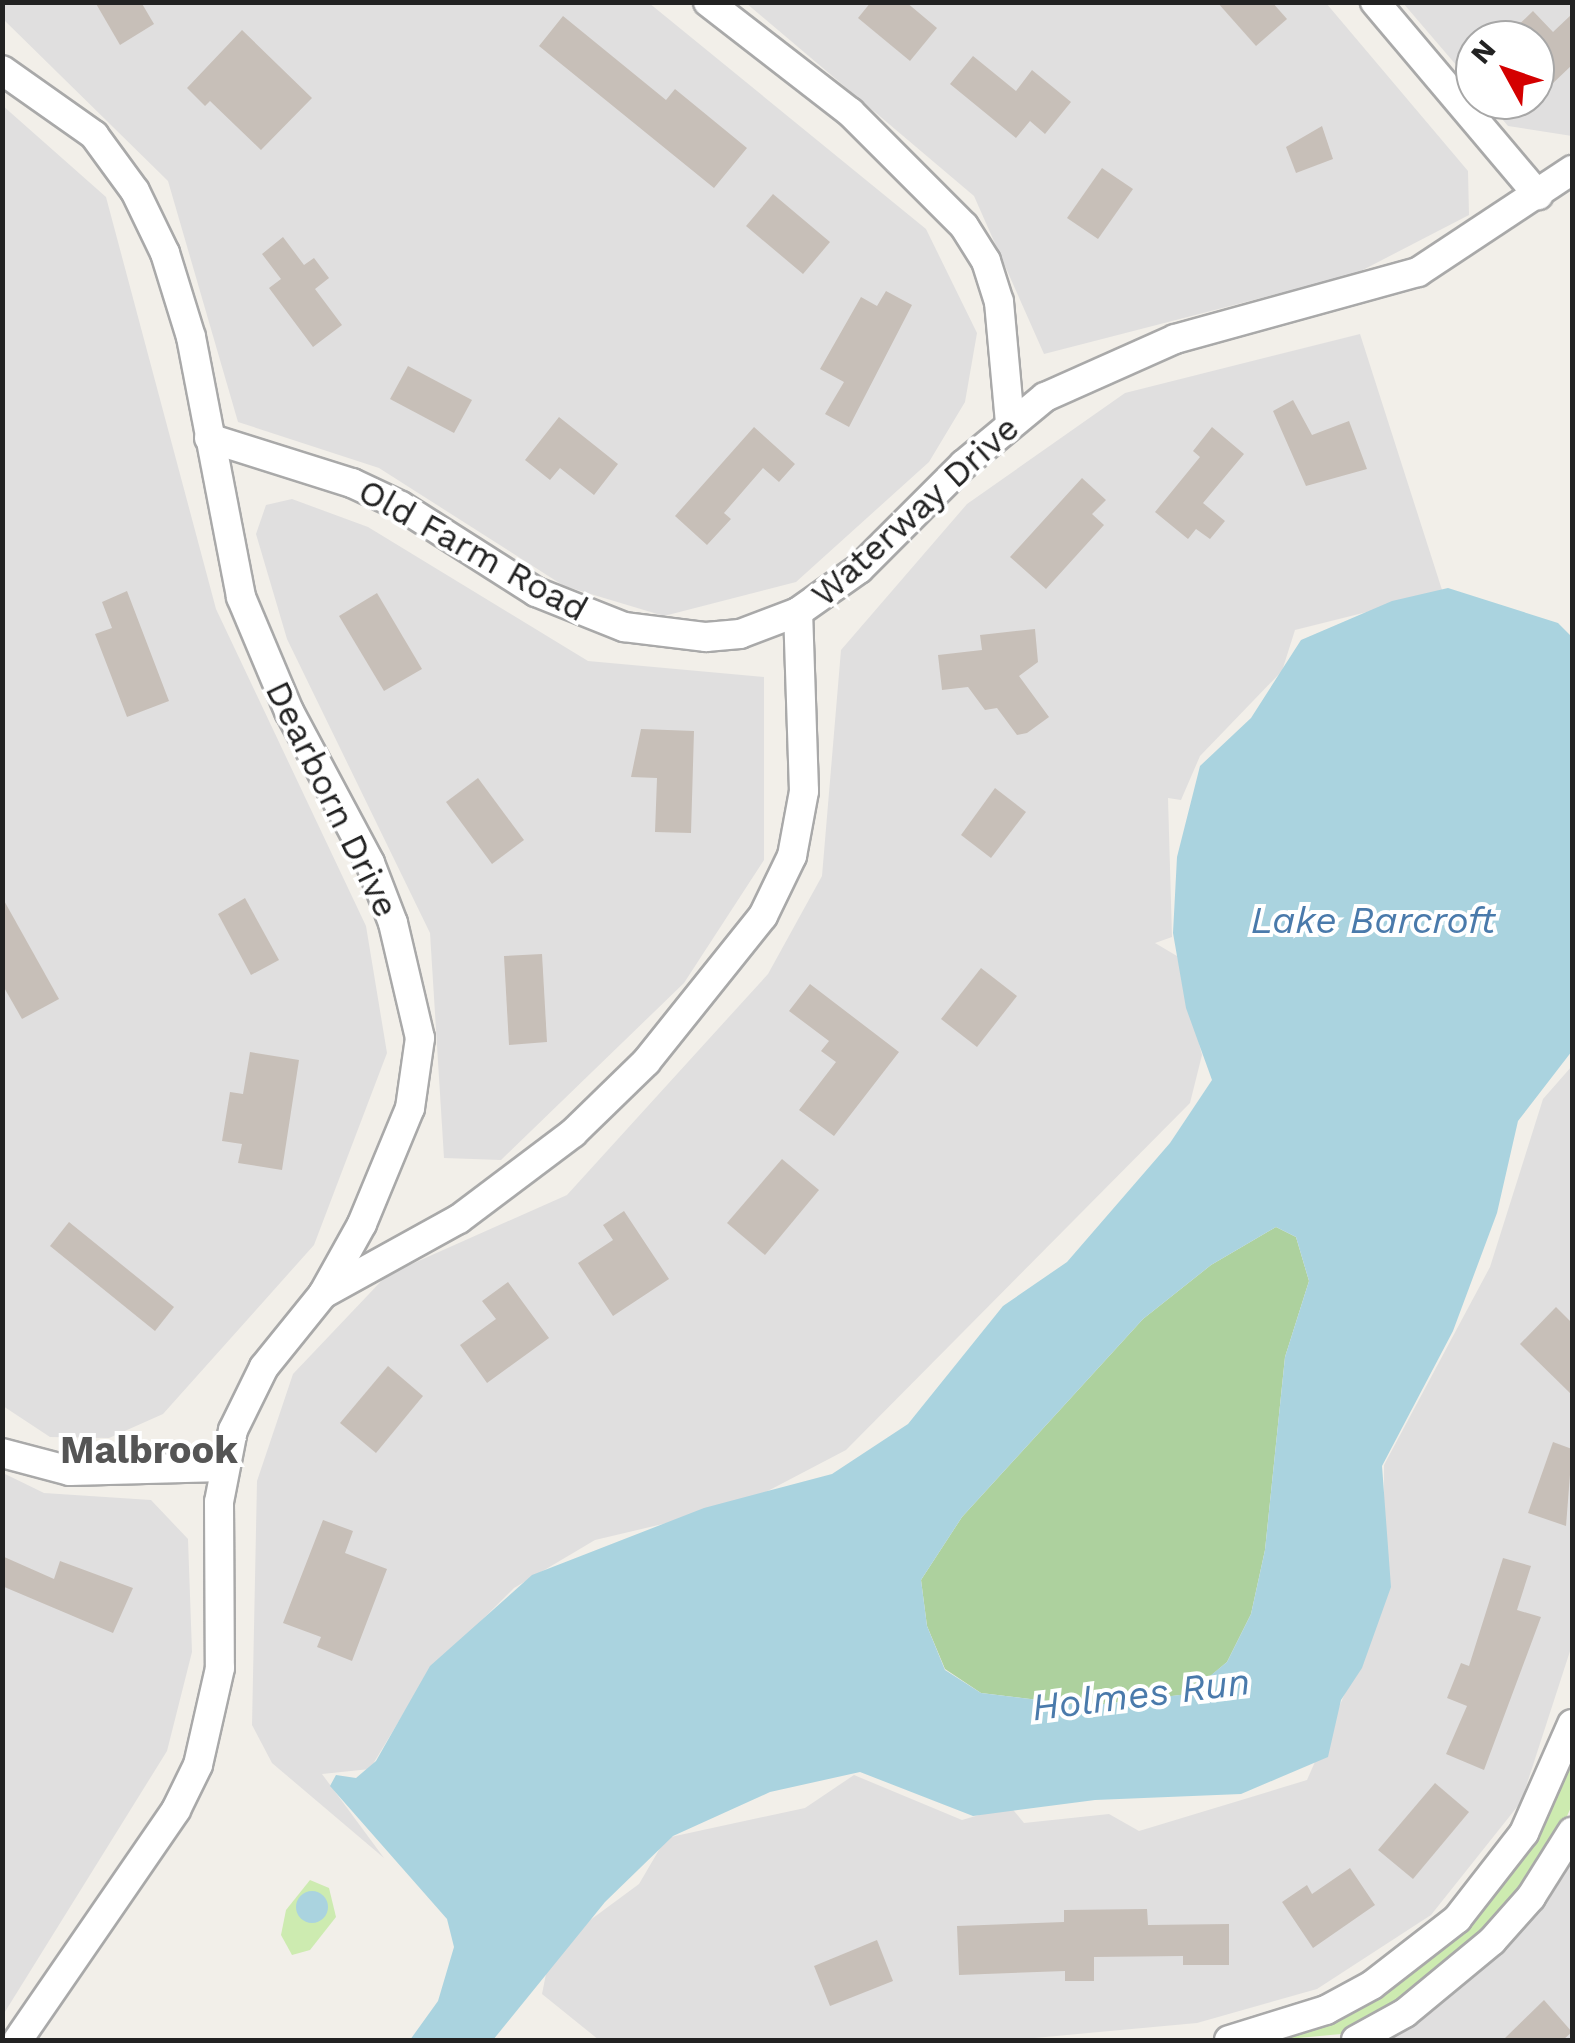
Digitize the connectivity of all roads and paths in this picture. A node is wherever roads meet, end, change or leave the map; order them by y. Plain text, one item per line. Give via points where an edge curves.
1 (708, 2) edge
2 (1375, 2) edge
3 (2, 70) edge
4 (1572, 170) edge
5 (1538, 196) junction
6 (1010, 424) junction
7 (209, 438) junction
8 (798, 612) junction
9 (323, 1294) junction
10 (2, 1453) edge
11 (223, 1467) junction
12 (1572, 1724) edge
13 (1572, 1832) edge
14 (18, 2040) edge
15 (1229, 2040) edge
16 (1356, 2040) edge

1 - 6 street via 850,112 964,226 986,261 999,302
2 - 5 street
3 - 7 street, Dearborn Drive via 94,136 135,191 176,283
4 - 5 street, Waterway Drive
5 - 6 street, Waterway Drive via 1418,272 1144,350 1081,377
6 - 8 street, Waterway Drive via 859,570
7 - 8 street, Old Farm Road via 352,483 536,592 624,627 706,637 745,632
7 - 9 street, Dearborn Drive via 241,597 289,712 370,863 393,923 420,1038 414,1090 391,1160
8 - 9 street, Waterway Drive via 804,791 792,856 763,916 658,1048 573,1133 459,1219
9 - 11 street, Dearborn Drive via 243,1402
10 - 11 street via 70,1471
11 - 14 street, Dearborn Drive via 220,1668 198,1765 176,1810
12 - 15 street via 1524,1834 1457,1919 1341,2002
13 - 16 street via 1531,1898 1492,1941 1405,2013

